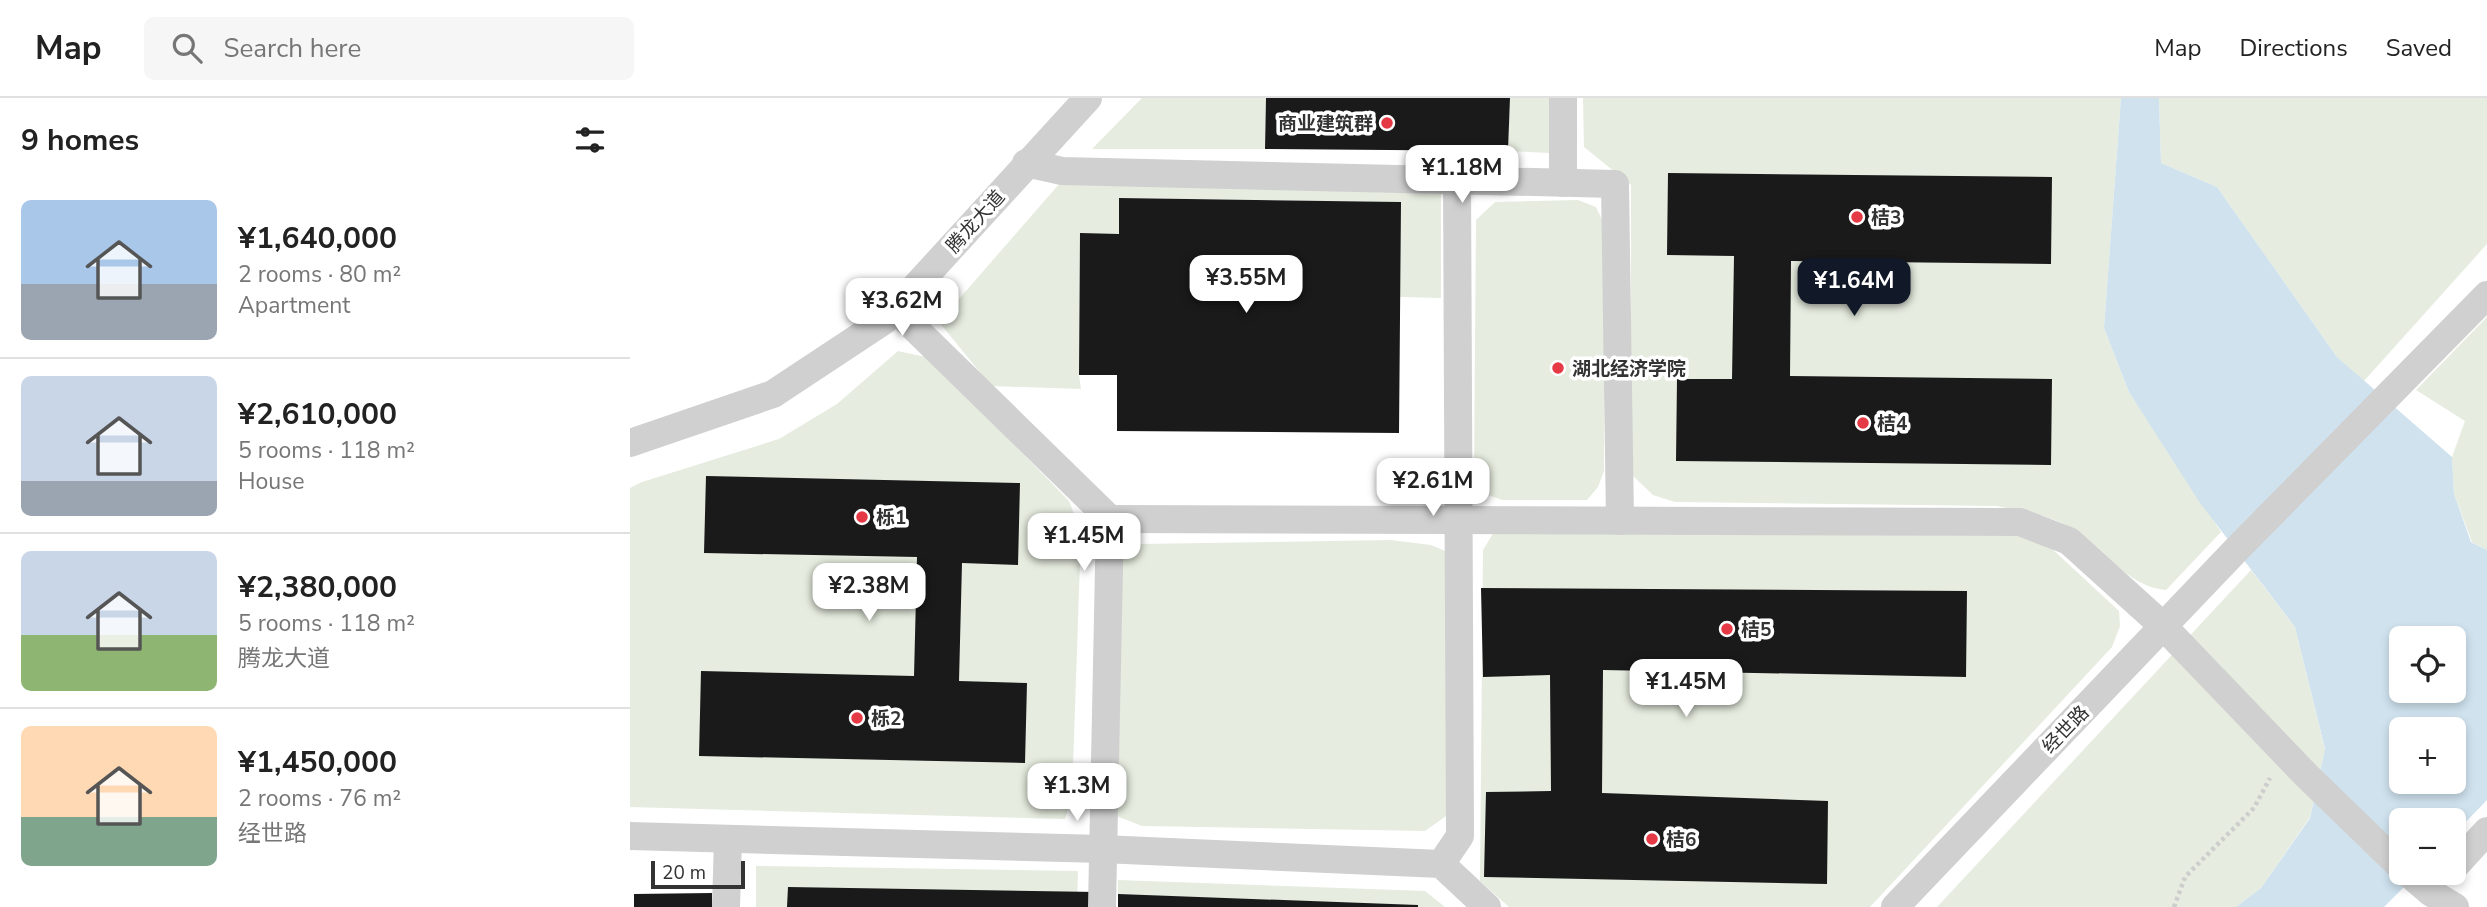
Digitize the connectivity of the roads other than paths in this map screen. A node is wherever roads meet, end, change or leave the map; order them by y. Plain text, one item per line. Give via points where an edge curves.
1 (1088, 98) edge
2 (1563, 98) edge
3 (1026, 163) junction
4 (1457, 180) junction
5 (1563, 183) junction
6 (2487, 295) edge
7 (896, 310) junction
8 (630, 443) edge
9 (1110, 519) junction
10 (1457, 521) junction
11 (1620, 521) junction
12 (2163, 626) junction
13 (2487, 831) edge
14 (630, 836) edge
15 (728, 839) junction
16 (1102, 849) junction
17 (2389, 853) edge
18 (2466, 853) edge
19 (1441, 864) junction
20 (2424, 885) edge
21 (726, 907) edge
22 (1101, 907) edge
23 (1487, 907) edge
24 (1895, 907) edge
25 (2455, 907) edge

1 - 3 street, 腾龙大道
2 - 5 street
3 - 4 street via 1062,171
3 - 7 street, 腾龙大道
4 - 5 street
4 - 10 street
5 - 11 street via 1615,184
6 - 12 street, 经世路
7 - 8 street, 腾龙大道 via 773,394
7 - 9 street
9 - 10 street
9 - 16 street
10 - 11 street
10 - 19 street via 1460,836
11 - 12 street via 2020,522 2069,541
12 - 17 street via 2306,775
12 - 24 street, 经世路
13 - 18 street
14 - 15 street
15 - 16 street
15 - 21 street
16 - 19 street
16 - 22 street
19 - 23 street
20 - 25 street

